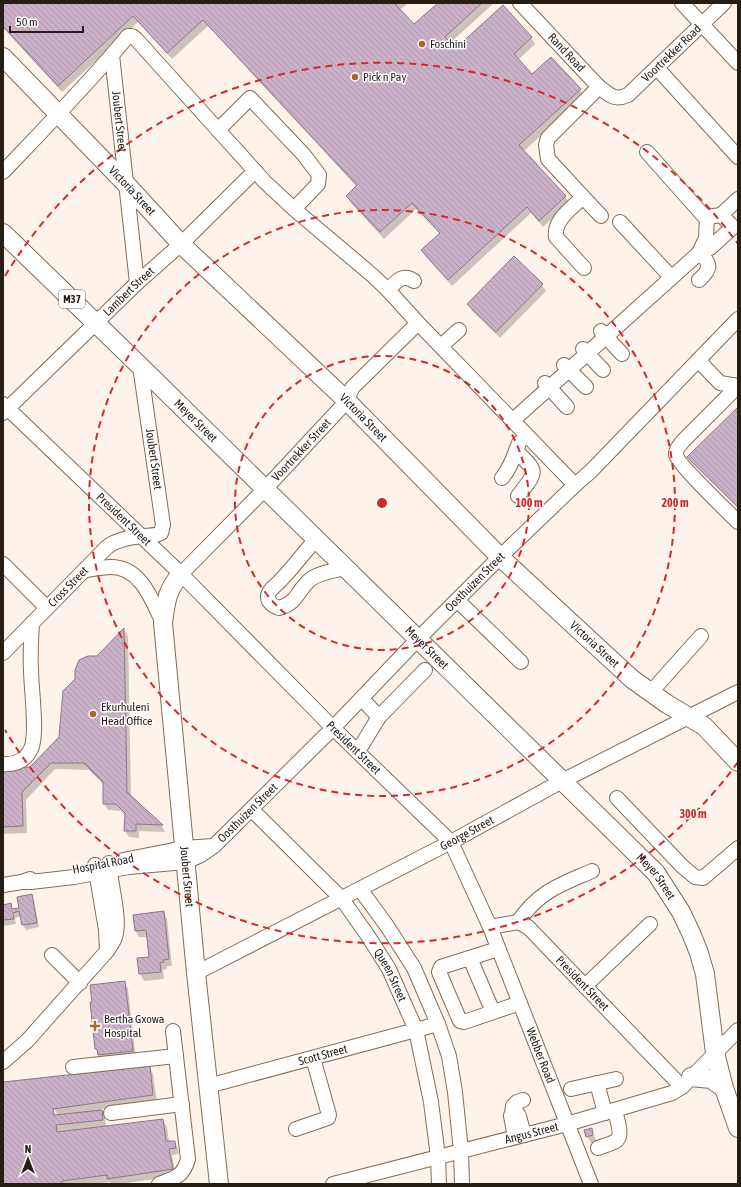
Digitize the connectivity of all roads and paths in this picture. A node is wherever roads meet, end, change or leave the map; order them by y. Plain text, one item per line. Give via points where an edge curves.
1 (520, 3) edge
2 (682, 3) edge
3 (724, 3) edge
4 (702, 24) junction
5 (112, 56) junction
6 (3, 57) edge
7 (738, 63) edge
8 (657, 68) junction
9 (599, 86) junction
10 (615, 98) joint
11 (58, 114) junction
12 (218, 130) junction
13 (647, 152) dead end
14 (738, 157) edge
15 (255, 171) junction
16 (3, 172) edge
17 (126, 185) junction
18 (583, 196) junction
19 (738, 199) edge
20 (294, 209) junction
21 (721, 215) junction
22 (601, 216) dead end
23 (707, 218) junction
24 (620, 222) dead end
25 (736, 227) edge
26 (3, 233) edge
27 (181, 244) junction
28 (699, 253) junction
29 (584, 268) dead end
30 (671, 277) junction
31 (699, 280) dead end
32 (414, 281) dead end
33 (137, 282) junction
34 (388, 290) junction
35 (738, 319) edge
36 (96, 322) junction
37 (418, 323) junction
38 (459, 330) dead end
39 (604, 333) junction
40 (440, 346) junction
41 (585, 351) junction
42 (622, 354) dead end
43 (698, 360) junction
44 (140, 366) junction
45 (567, 368) junction
46 (603, 370) dead end
47 (547, 385) junction
48 (738, 386) edge
49 (586, 387) dead end
50 (347, 401) junction
51 (567, 406) dead end
52 (5, 408) edge
53 (517, 426) junction
54 (516, 450) junction
55 (502, 478) dead end
56 (575, 485) junction
57 (265, 489) junction
58 (518, 496) dead end
59 (738, 522) edge
60 (142, 536) junction
61 (316, 539) junction
62 (500, 557) junction
63 (3, 564) edge
64 (344, 568) junction
65 (86, 570) junction
66 (181, 574) junction
67 (457, 600) junction
68 (47, 608) junction
69 (163, 623) junction
70 (32, 624) junction
71 (701, 636) dead end
72 (418, 640) junction
73 (3, 653) edge
74 (521, 662) dead end
75 (425, 670) dead end
76 (651, 692) junction
77 (738, 692) edge
78 (362, 699) junction
79 (379, 717) junction
80 (689, 717) junction
81 (334, 728) junction
82 (358, 751) junction
83 (738, 762) edge
84 (3, 764) edge
85 (562, 781) junction
86 (617, 798) dead end
87 (252, 810) junction
88 (451, 842) junction
89 (738, 848) edge
90 (185, 855) junction
91 (102, 868) junction
92 (592, 871) dead end
93 (3, 885) edge
94 (360, 889) junction
95 (342, 899) junction
96 (518, 922) junction
97 (650, 924) dead end
98 (490, 927) junction
99 (498, 948) junction
100 (52, 955) dead end
101 (470, 958) junction
102 (196, 973) junction
103 (80, 983) junction
104 (585, 986) junction
105 (520, 1003) junction
106 (493, 1012) junction
107 (438, 1024) junction
108 (416, 1030) junction
109 (738, 1030) edge
110 (173, 1031) dead end
111 (715, 1053) junction
112 (176, 1056) junction
113 (313, 1058) junction
114 (3, 1062) edge
115 (73, 1067) dead end
116 (616, 1078) dead end
117 (687, 1082) junction
118 (598, 1083) junction
119 (208, 1086) junction
120 (724, 1088) junction
121 (571, 1089) dead end
122 (523, 1100) dead end
123 (182, 1104) junction
124 (610, 1111) junction
125 (111, 1113) dead end
126 (567, 1124) junction
127 (738, 1128) edge
128 (296, 1129) dead end
129 (520, 1136) junction
130 (598, 1148) dead end
131 (461, 1151) junction
132 (438, 1157) junction
133 (587, 1183) edge
134 (159, 1184) edge
135 (219, 1184) edge
136 (333, 1184) edge
137 (439, 1184) edge
138 (462, 1184) edge

1 - 9 street, Rand Road via 550,25 587,66
2 - 4 street
3 - 4 street, Voortrekker Road
4 - 7 street
4 - 8 street, Voortrekker Road
5 - 11 street
5 - 12 street via 128,36 132,36
5 - 17 street, Joubert Street
6 - 11 main road, Victoria Street
8 - 10 street, Voortrekker Road via 628,95
8 - 14 street
9 - 10 street, Rand Road
9 - 18 street via 548,138 546,145 548,159
11 - 16 street
11 - 17 main road, Victoria Street
12 - 15 street
12 - 20 street via 250,98 304,155 319,175 318,184
13 - 23 street
15 - 20 street
15 - 27 street, Lambert Street
17 - 27 main road, Victoria Street
17 - 33 street, Joubert Street
18 - 22 street
18 - 29 street via 560,220 555,231 556,236
19 - 21 street
20 - 34 street
21 - 23 street
21 - 25 street
23 - 28 street via 706,238
24 - 30 street
25 - 28 street via 710,248
26 - 36 main road, Meyer Street / M37
27 - 33 street, Lambert Street
27 - 50 main road, Victoria Street
28 - 30 street
28 - 31 street via 706,259 708,266 707,273
30 - 39 street
32 - 34 street via 404,277
33 - 36 street, Lambert Street
34 - 37 street
35 - 43 street, Oosthuizen Street
36 - 44 main road, Meyer Street / M37
36 - 52 street, Lambert Street
37 - 40 street
37 - 50 street, Voortrekker Street via 352,388
38 - 40 street
39 - 41 street
39 - 42 street
40 - 53 street
41 - 45 street
41 - 46 street
43 - 48 street via 720,383
43 - 56 street, Oosthuizen Street
44 - 57 main road, Meyer Street
44 - 60 street, Joubert Street via 163,525 161,533
45 - 47 street
45 - 49 street
47 - 51 street
47 - 53 street
48 - 59 street via 683,441 676,454 678,460
50 - 57 street, Voortrekker Street
50 - 62 main road, Victoria Street
52 - 60 street, President Street
53 - 54 street
53 - 56 street
54 - 55 street
54 - 58 street via 530,463 533,472 531,479
56 - 62 street, Oosthuizen Street
57 - 61 main road, Meyer Street
57 - 66 street, Voortrekker Street
60 - 65 street, Cross Street via 113,543
60 - 66 street, President Street
61 - 64 main road, Meyer Street
61 - 64 street via 269,592 268,601 279,608 290,604 310,580
62 - 67 street, Oosthuizen Street
62 - 76 main road, Victoria Street via 632,679
63 - 68 street
64 - 72 main road, Meyer Street
65 - 68 street, Cross Street
65 - 69 street via 112,567 126,570 148,591
66 - 69 main road, Joubert Street via 171,586
66 - 81 street, President Street
67 - 72 street, Oosthuizen Street
67 - 74 street
68 - 70 street, Cross Street
69 - 90 main road, Joubert Street
70 - 73 street, Cross Street
70 - 84 street via 34,737 30,750 22,761
71 - 76 street
72 - 78 street, Oosthuizen Street
72 - 85 main road, Meyer Street
75 - 79 street
76 - 80 main road, Victoria Street
77 - 80 street, George Street
78 - 79 street
78 - 81 street, Oosthuizen Street
79 - 82 street
80 - 83 main road, Victoria Street via 704,726
80 - 85 street, George Street
81 - 82 street, President Street
81 - 87 street, Oosthuizen Street
82 - 88 street, President Street
85 - 88 street, George Street
85 - 111 main road, Meyer Street via 656,873 682,912 692,933 705,974
86 - 89 street via 682,866 695,876 703,878
87 - 90 street, Oosthuizen Street via 214,846
87 - 95 street, Queen Street
88 - 94 street, George Street
88 - 98 street, President Street
90 - 91 street, Hospital Road
90 - 102 main road, Joubert Street
91 - 93 street, Hospital Road
91 - 103 street via 115,904 116,930 107,951
92 - 96 street via 551,889 527,908
94 - 95 street, George Street
94 - 107 street, Queen Street via 414,968
95 - 102 street, George Street
95 - 108 street, Queen Street via 389,969
96 - 98 street
96 - 104 street, President Street via 528,927
97 - 104 street
98 - 99 street, Webber Road
99 - 101 street
99 - 105 street, Webber Road
100 - 103 street
101 - 106 street
101 - 106 street via 441,967 439,972 444,986 460,1021 464,1022
102 - 119 main road, Joubert Street
103 - 114 street via 27,1041
104 - 117 street, President Street
105 - 106 street
105 - 126 street, Webber Road
107 - 108 street, Scott Street
107 - 131 street, Queen Street via 449,1056
108 - 113 street, Scott Street
108 - 132 street, Queen Street via 431,1102
109 - 111 street, Angus Street
110 - 112 street
111 - 117 street, Angus Street
111 - 120 main road, Meyer Street
112 - 115 street
112 - 123 street
113 - 119 street, Scott Street
113 - 128 street via 329,1115 328,1118
116 - 118 street
117 - 120 main road via 711,1079
117 - 124 street, Angus Street via 672,1093
118 - 121 street
118 - 124 street
119 - 135 main road, Joubert Street
120 - 127 main road, Meyer Street
122 - 129 street via 513,1106
123 - 125 street
123 - 134 street via 188,1159 178,1177
124 - 126 street, Angus Street
124 - 130 street via 619,1130 619,1136 617,1140
126 - 129 street, Angus Street
126 - 133 street, Webber Road
129 - 131 street, Angus Street
131 - 132 street, Angus Street
131 - 138 street, Queen Street
132 - 136 street, Angus Street
132 - 137 street, Queen Street

